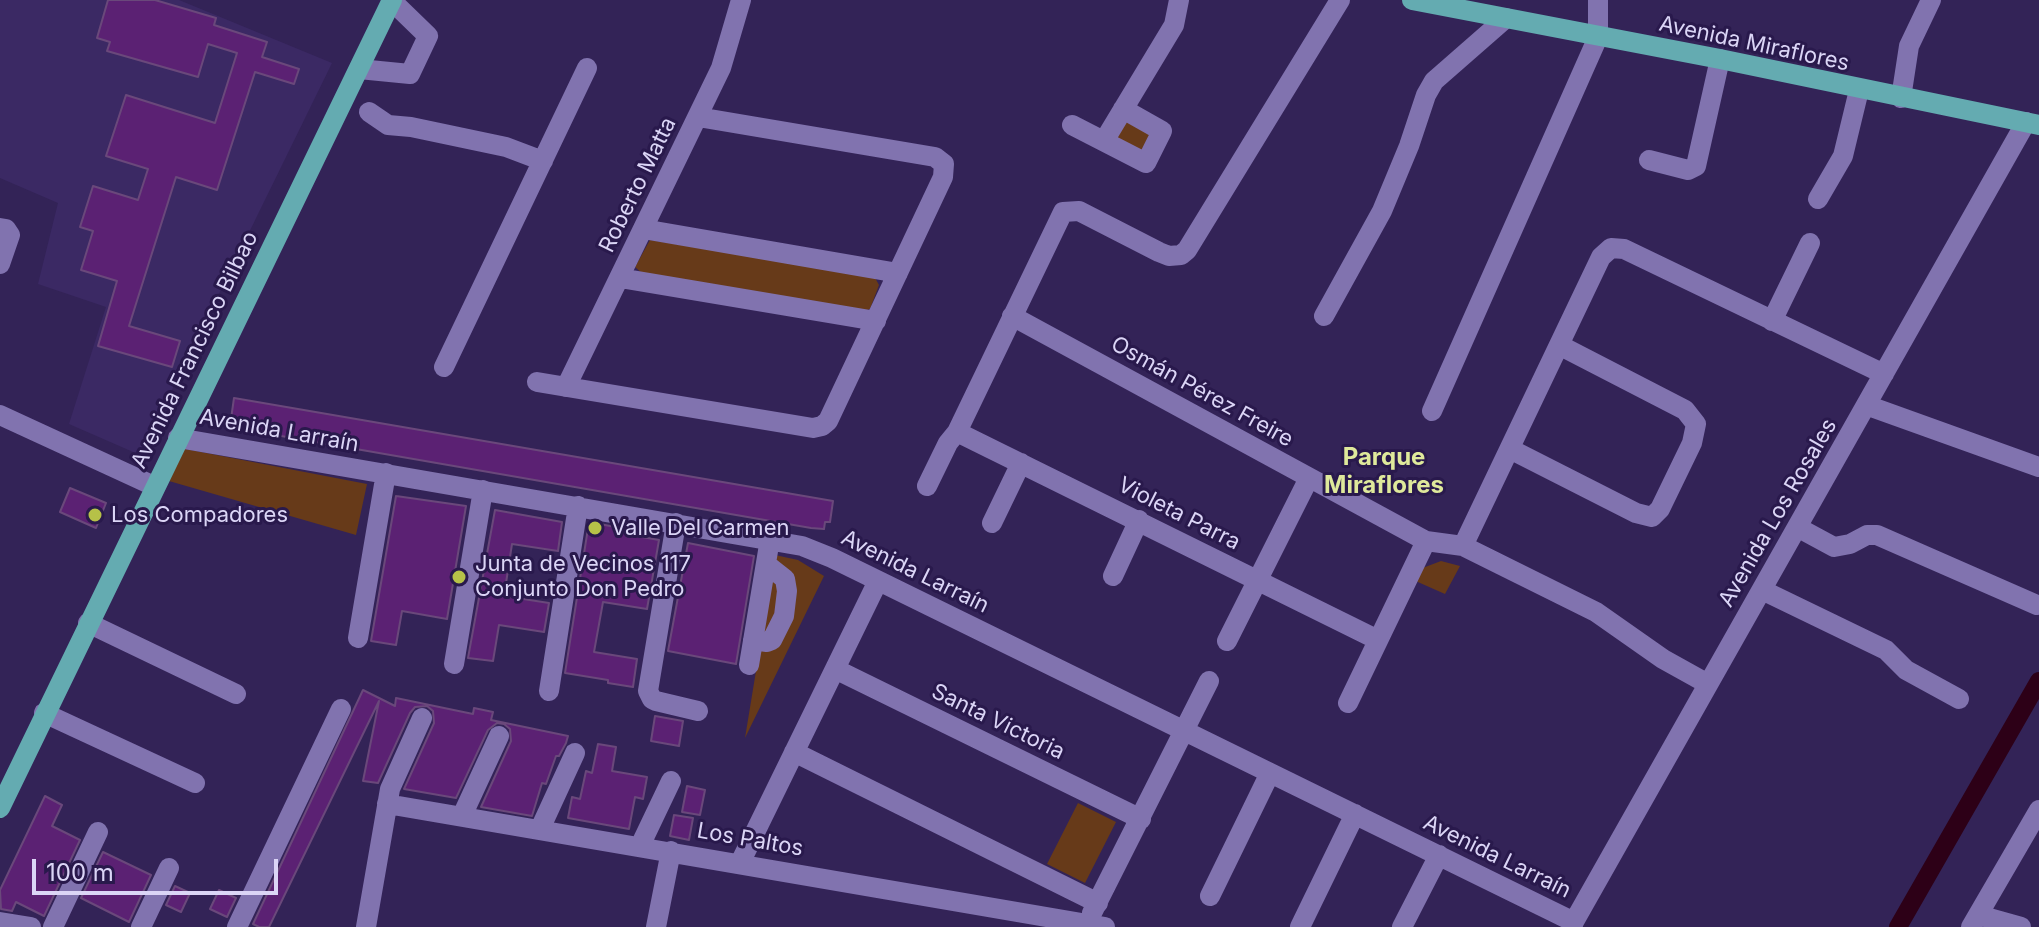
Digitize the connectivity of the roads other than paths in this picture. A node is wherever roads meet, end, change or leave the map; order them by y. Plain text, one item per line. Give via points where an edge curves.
1 (392, 0) edge
2 (741, 0) edge
3 (1179, 0) edge
4 (1340, 0) edge
5 (1412, 0) edge
6 (1598, 0) edge
7 (1931, 0) edge
8 (1506, 18) junction
9 (1598, 37) junction
10 (1720, 59) junction
11 (587, 68) dead end
12 (359, 69) junction
13 (1859, 90) junction
14 (1901, 98) junction
15 (342, 104) junction
16 (1123, 109) junction
17 (698, 117) junction
18 (2032, 124) edge
19 (1072, 125) dead end
20 (1104, 141) junction
21 (1649, 160) dead end
22 (543, 161) junction
23 (1818, 199) dead end
24 (0, 228) edge
25 (643, 229) junction
26 (1810, 243) dead end
27 (0, 264) edge
28 (898, 273) junction
29 (620, 278) junction
30 (1012, 316) junction
31 (1324, 316) dead end
32 (876, 321) junction
33 (1772, 321) junction
34 (1559, 345) junction
35 (444, 367) dead end
36 (1884, 374) junction
37 (537, 382) dead end
38 (566, 387) junction
39 (1866, 405) junction
40 (1432, 411) dead end
41 (0, 415) edge
42 (957, 432) junction
43 (178, 438) junction
44 (1510, 449) junction
45 (1021, 463) junction
46 (2039, 467) edge
47 (386, 473) junction
48 (1309, 478) junction
49 (154, 486) junction
50 (927, 486) dead end
51 (483, 490) junction
52 (578, 506) junction
53 (1139, 520) junction
54 (676, 523) junction
55 (992, 523) dead end
56 (1797, 527) junction
57 (770, 539) junction
58 (1426, 541) junction
59 (1463, 546) junction
60 (1113, 576) dead end
61 (1257, 580) junction
62 (878, 581) junction
63 (1762, 590) junction
64 (2037, 605) edge
65 (88, 623) junction
66 (358, 638) dead end
67 (1378, 640) junction
68 (1227, 641) dead end
69 (454, 664) dead end
70 (749, 665) dead end
71 (835, 669) junction
72 (1209, 681) dead end
73 (1708, 684) junction
74 (549, 691) dead end
75 (236, 694) dead end
76 (1959, 699) dead end
77 (1348, 703) dead end
78 (341, 709) dead end
79 (698, 711) dead end
80 (44, 713) junction
81 (422, 718) dead end
82 (1184, 730) junction
83 (499, 736) dead end
84 (794, 752) junction
85 (575, 753) dead end
86 (1270, 773) junction
87 (671, 781) dead end
88 (195, 783) dead end
89 (1, 803) edge
90 (387, 804) junction
91 (2039, 810) edge
92 (1355, 814) junction
93 (462, 816) junction
94 (1141, 819) junction
95 (540, 829) junction
96 (98, 832) dead end
97 (2032, 838) edge
98 (640, 846) junction
99 (671, 851) junction
100 (1439, 855) junction
101 (740, 863) junction
102 (169, 868) dead end
103 (1210, 896) dead end
104 (1098, 903) junction
105 (1975, 921) edge
106 (0, 922) edge
107 (1573, 924) edge
108 (373, 926) edge
109 (1092, 926) edge
110 (31, 927) edge
111 (53, 927) edge
112 (141, 927) edge
113 (237, 927) edge
114 (656, 927) edge
115 (1300, 927) edge
116 (1402, 927) edge
117 (2021, 927) edge

1 - 12 main road, Avenida Francisco Bilbao
1 - 12 street via 428,36 410,74
2 - 17 street, Roberto Matta via 729,50
3 - 16 street via 1174,25
4 - 30 street via 1187,250 1176,257 1159,252 1068,210
5 - 8 main road, Avenida Miraflores
6 - 9 street
7 - 14 street via 1909,46
8 - 9 main road, Avenida Miraflores
8 - 31 street via 1434,81 1382,211
9 - 10 main road, Avenida Miraflores
9 - 40 street
10 - 13 main road, Avenida Miraflores
10 - 21 street via 1694,169
11 - 22 street
12 - 15 main road, Avenida Francisco Bilbao
13 - 14 main road, Avenida Miraflores
13 - 23 street via 1843,156
14 - 18 main road, Avenida Miraflores
15 - 22 street via 388,125 506,147
15 - 43 main road, Avenida Francisco Bilbao
16 - 20 street
16 - 20 street via 1162,131 1146,163
17 - 25 street, Roberto Matta
17 - 28 street via 935,157 944,164 943,177
18 - 36 street, Avenida Los Rosales
19 - 20 street
22 - 35 street
24 - 27 street via 10,235
25 - 28 street
25 - 29 street, Roberto Matta
26 - 33 street
28 - 32 street
29 - 32 street
29 - 38 street, Roberto Matta
30 - 42 street
30 - 48 street, Osmán Pérez Freire
32 - 38 street via 822,426
33 - 34 street via 1624,249 1611,248 1601,257
33 - 36 street
34 - 44 street
34 - 44 street via 1685,410 1696,424 1686,456 1652,517
36 - 39 street, Avenida Los Rosales
37 - 38 street
39 - 46 street
39 - 56 street, Avenida Los Rosales
41 - 49 street
42 - 45 street, Violeta Parra
42 - 50 street
43 - 47 street, Avenida Larraín
43 - 49 main road, Avenida Francisco Bilbao
44 - 59 street
45 - 53 street, Violeta Parra
45 - 55 street
47 - 51 street, Avenida Larraín
47 - 66 street
48 - 58 street, Osmán Pérez Freire
48 - 61 street
49 - 65 main road, Avenida Francisco Bilbao
51 - 52 street, Avenida Larraín
51 - 69 street
52 - 54 street, Avenida Larraín
52 - 74 street
53 - 60 street
53 - 61 street, Violeta Parra
54 - 57 street, Avenida Larraín
54 - 79 street via 648,691 656,701
56 - 63 street, Avenida Los Rosales
56 - 64 street via 1838,547 1877,535
57 - 62 street, Avenida Larraín via 817,552
57 - 70 street
58 - 59 street, Osmán Pérez Freire
58 - 67 street
59 - 73 street, Osmán Pérez Freire via 1596,612
61 - 67 street, Violeta Parra
61 - 68 street
62 - 71 street
62 - 82 street, Avenida Larraín
63 - 73 street, Avenida Los Rosales
63 - 76 street via 1886,650 1906,670
65 - 75 street
65 - 80 main road, Avenida Francisco Bilbao
67 - 77 street
71 - 84 street
71 - 94 street, Santa Victoria
72 - 82 street
73 - 107 street, Avenida Los Rosales
78 - 113 street
80 - 88 street
80 - 89 main road, Avenida Francisco Bilbao
81 - 90 street
82 - 86 street, Avenida Larraín
82 - 94 street
83 - 93 street
84 - 101 street
84 - 104 street
85 - 95 street
86 - 92 street, Avenida Larraín
86 - 103 street
87 - 98 street
90 - 93 street, Los Paltos
90 - 108 street
91 - 97 street
92 - 100 street, Avenida Larraín
92 - 115 street
93 - 95 street, Los Paltos
94 - 104 street
95 - 98 street, Los Paltos
96 - 111 street
97 - 105 street
98 - 99 street, Los Paltos
99 - 101 street, Los Paltos
99 - 114 street
100 - 107 street, Avenida Larraín
100 - 116 street
101 - 109 street, Los Paltos
102 - 112 street
104 - 109 street
105 - 117 street
106 - 110 street

